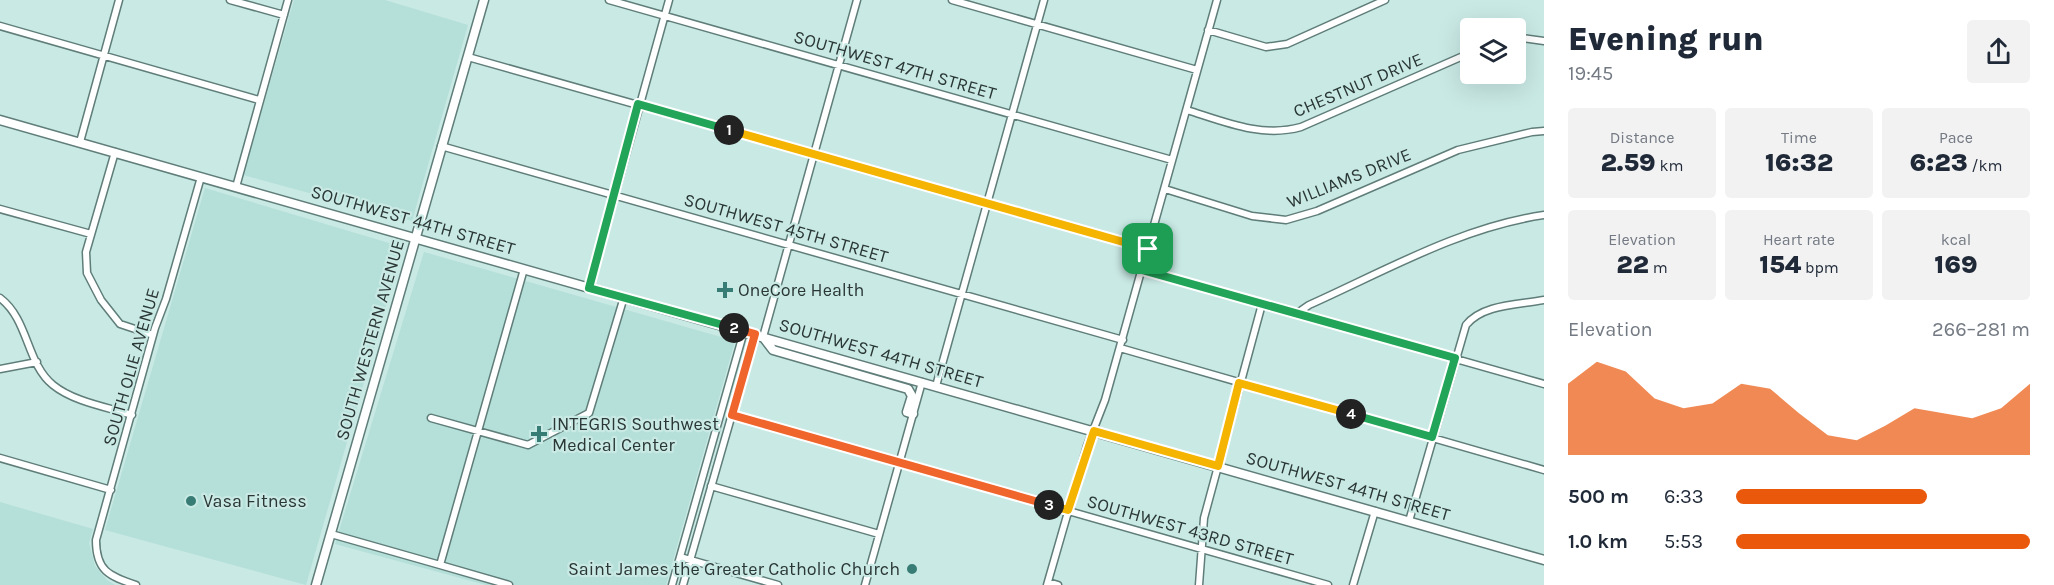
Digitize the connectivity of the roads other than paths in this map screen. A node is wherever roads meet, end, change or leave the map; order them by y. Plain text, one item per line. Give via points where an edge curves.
1 (119, 0) edge
2 (231, 0) edge
3 (288, 0) edge
4 (484, 0) edge
5 (609, 0) edge
6 (669, 0) edge
7 (857, 0) edge
8 (952, 0) edge
9 (1044, 0) edge
10 (1217, 0) edge
11 (1385, 0) edge
12 (284, 15) junction
13 (665, 16) junction
14 (1037, 25) junction
15 (0, 27) edge
16 (1208, 30) junction
17 (1526, 39) edge
18 (1544, 42) edge
19 (104, 56) junction
20 (468, 57) junction
21 (1460, 57) edge
22 (838, 63) junction
23 (1197, 70) junction
24 (259, 100) junction
25 (638, 104) junction
26 (1186, 110) junction
27 (1012, 114) junction
28 (0, 120) edge
29 (1544, 131) edge
30 (80, 142) junction
31 (441, 146) junction
32 (115, 152) junction
33 (812, 154) junction
34 (1172, 160) junction
35 (201, 177) junction
36 (236, 187) junction
37 (1165, 189) junction
38 (615, 196) junction
39 (987, 205) junction
40 (0, 209) edge
41 (1544, 215) edge
42 (91, 234) junction
43 (416, 238) junction
44 (789, 245) junction
45 (1148, 249) junction
46 (524, 269) junction
47 (1142, 270) junction
48 (589, 288) junction
49 (961, 292) junction
50 (624, 297) junction
51 (0, 298) edge
52 (1544, 300) edge
53 (1262, 304) junction
54 (1296, 314) junction
55 (744, 331) junction
56 (153, 335) junction
57 (759, 335) junction
58 (1123, 340) junction
59 (1120, 348) junction
60 (1455, 358) junction
61 (37, 362) junction
62 (0, 369) edge
63 (922, 382) junction
64 (1239, 383) junction
65 (1544, 384) edge
66 (936, 386) junction
67 (910, 413) junction
68 (132, 415) junction
69 (732, 415) junction
70 (431, 418) dead end
71 (1094, 431) junction
72 (477, 432) junction
73 (1432, 437) junction
74 (0, 459) edge
75 (900, 463) junction
76 (1218, 466) junction
77 (1544, 470) edge
78 (711, 486) junction
79 (111, 490) junction
80 (1068, 510) junction
81 (1375, 511) junction
82 (1409, 521) junction
83 (331, 534) junction
84 (879, 534) junction
85 (1200, 548) junction
86 (680, 557) junction
87 (690, 560) junction
88 (1544, 560) edge
89 (440, 564) junction
90 (1047, 584) edge
91 (136, 585) edge
92 (316, 585) edge
93 (509, 585) edge
94 (672, 585) edge
95 (683, 585) edge
96 (778, 585) edge
97 (865, 585) edge
98 (1058, 585) edge
99 (1199, 585) edge
100 (1328, 585) edge
101 (1353, 585) edge

1 - 19 street
2 - 12 street
3 - 12 street
4 - 20 main road, SOUTH WESTERN AVENUE
5 - 13 street, SOUTHWEST 47TH STREET
6 - 13 street
7 - 22 street
8 - 14 street
9 - 14 street
10 - 16 street
11 - 16 street via 1287,44 1266,47
12 - 24 street
13 - 22 street, SOUTHWEST 47TH STREET
13 - 25 street
14 - 23 street
14 - 27 street
15 - 19 street
16 - 23 street
17 - 18 street
19 - 24 street
19 - 30 street
20 - 25 street
20 - 31 main road, SOUTH WESTERN AVENUE
21 - 26 street, CHESTNUT DRIVE via 1281,133 1261,132
22 - 27 street, SOUTHWEST 47TH STREET
22 - 33 street
23 - 26 street
24 - 36 street
25 - 33 street
25 - 38 street
26 - 34 street
27 - 34 street, SOUTHWEST 47TH STREET
27 - 39 street
28 - 30 main road, SOUTHWEST 44TH STREET
29 - 37 street, WILLIAMS DRIVE via 1458,150 1317,211 1286,220 1252,216
30 - 32 main road, SOUTHWEST 44TH STREET
31 - 38 street, SOUTHWEST 45TH STREET
31 - 43 main road, SOUTH WESTERN AVENUE
32 - 35 main road, SOUTHWEST 44TH STREET
32 - 42 street
33 - 39 street
33 - 44 street
34 - 37 street
35 - 36 main road, SOUTHWEST 44TH STREET
35 - 56 street, SOUTH OLIE AVENUE
36 - 43 main road, SOUTHWEST 44TH STREET
37 - 45 street
38 - 44 street, SOUTHWEST 45TH STREET
38 - 48 street
39 - 45 street
39 - 49 street
40 - 42 street
41 - 54 street via 1496,224 1459,238 1309,304
42 - 56 street via 86,252 87,273 101,300 120,324
43 - 46 main road, SOUTHWEST 44TH STREET
43 - 83 main road, SOUTH WESTERN AVENUE
44 - 49 street, SOUTHWEST 45TH STREET
44 - 57 street
45 - 47 street
46 - 48 main road, SOUTHWEST 44TH STREET
46 - 72 street
47 - 53 street
47 - 58 street
48 - 50 main road, SOUTHWEST 44TH STREET
49 - 58 street, SOUTHWEST 45TH STREET
49 - 66 street
50 - 55 main road, SOUTHWEST 44TH STREET
50 - 72 street via 589,413 528,445
51 - 61 street via 16,316
52 - 60 street via 1474,315 1466,325
53 - 54 street
53 - 64 street
54 - 60 street
55 - 57 main road, SOUTHWEST 44TH STREET
55 - 86 street
56 - 68 street, SOUTH OLIE AVENUE
57 - 63 main road, SOUTHWEST 44TH STREET
57 - 67 main road via 772,350 908,389 912,396
57 - 69 street
58 - 59 street
59 - 64 street
59 - 71 street
60 - 65 street
60 - 73 street
61 - 62 street
61 - 68 street via 53,385 71,396
63 - 66 main road, SOUTHWEST 44TH STREET
63 - 67 street
64 - 73 street
64 - 76 street
66 - 71 main road, SOUTHWEST 44TH STREET
67 - 75 street
68 - 79 street, SOUTH OLIE AVENUE
69 - 75 street, SOUTHWEST 43RD STREET
69 - 78 street
70 - 72 street
71 - 76 main road, SOUTHWEST 44TH STREET
71 - 80 street
72 - 89 street
73 - 77 street
73 - 82 street
74 - 79 street
75 - 80 street, SOUTHWEST 43RD STREET
75 - 84 street
76 - 81 main road, SOUTHWEST 44TH STREET
76 - 85 street
78 - 84 street
78 - 87 street
79 - 91 street, SOUTH OLIE AVENUE via 96,540 96,556 108,574
80 - 85 street, SOUTHWEST 43RD STREET
80 - 90 street
81 - 82 main road, SOUTHWEST 44TH STREET
81 - 101 street
82 - 88 main road, SOUTHWEST 44TH STREET
83 - 89 street
83 - 92 main road, SOUTH WESTERN AVENUE
84 - 97 street
85 - 99 street
85 - 100 street, SOUTHWEST 43RD STREET
86 - 87 street
86 - 94 street
87 - 95 street
87 - 96 street
89 - 93 street
90 - 98 street

